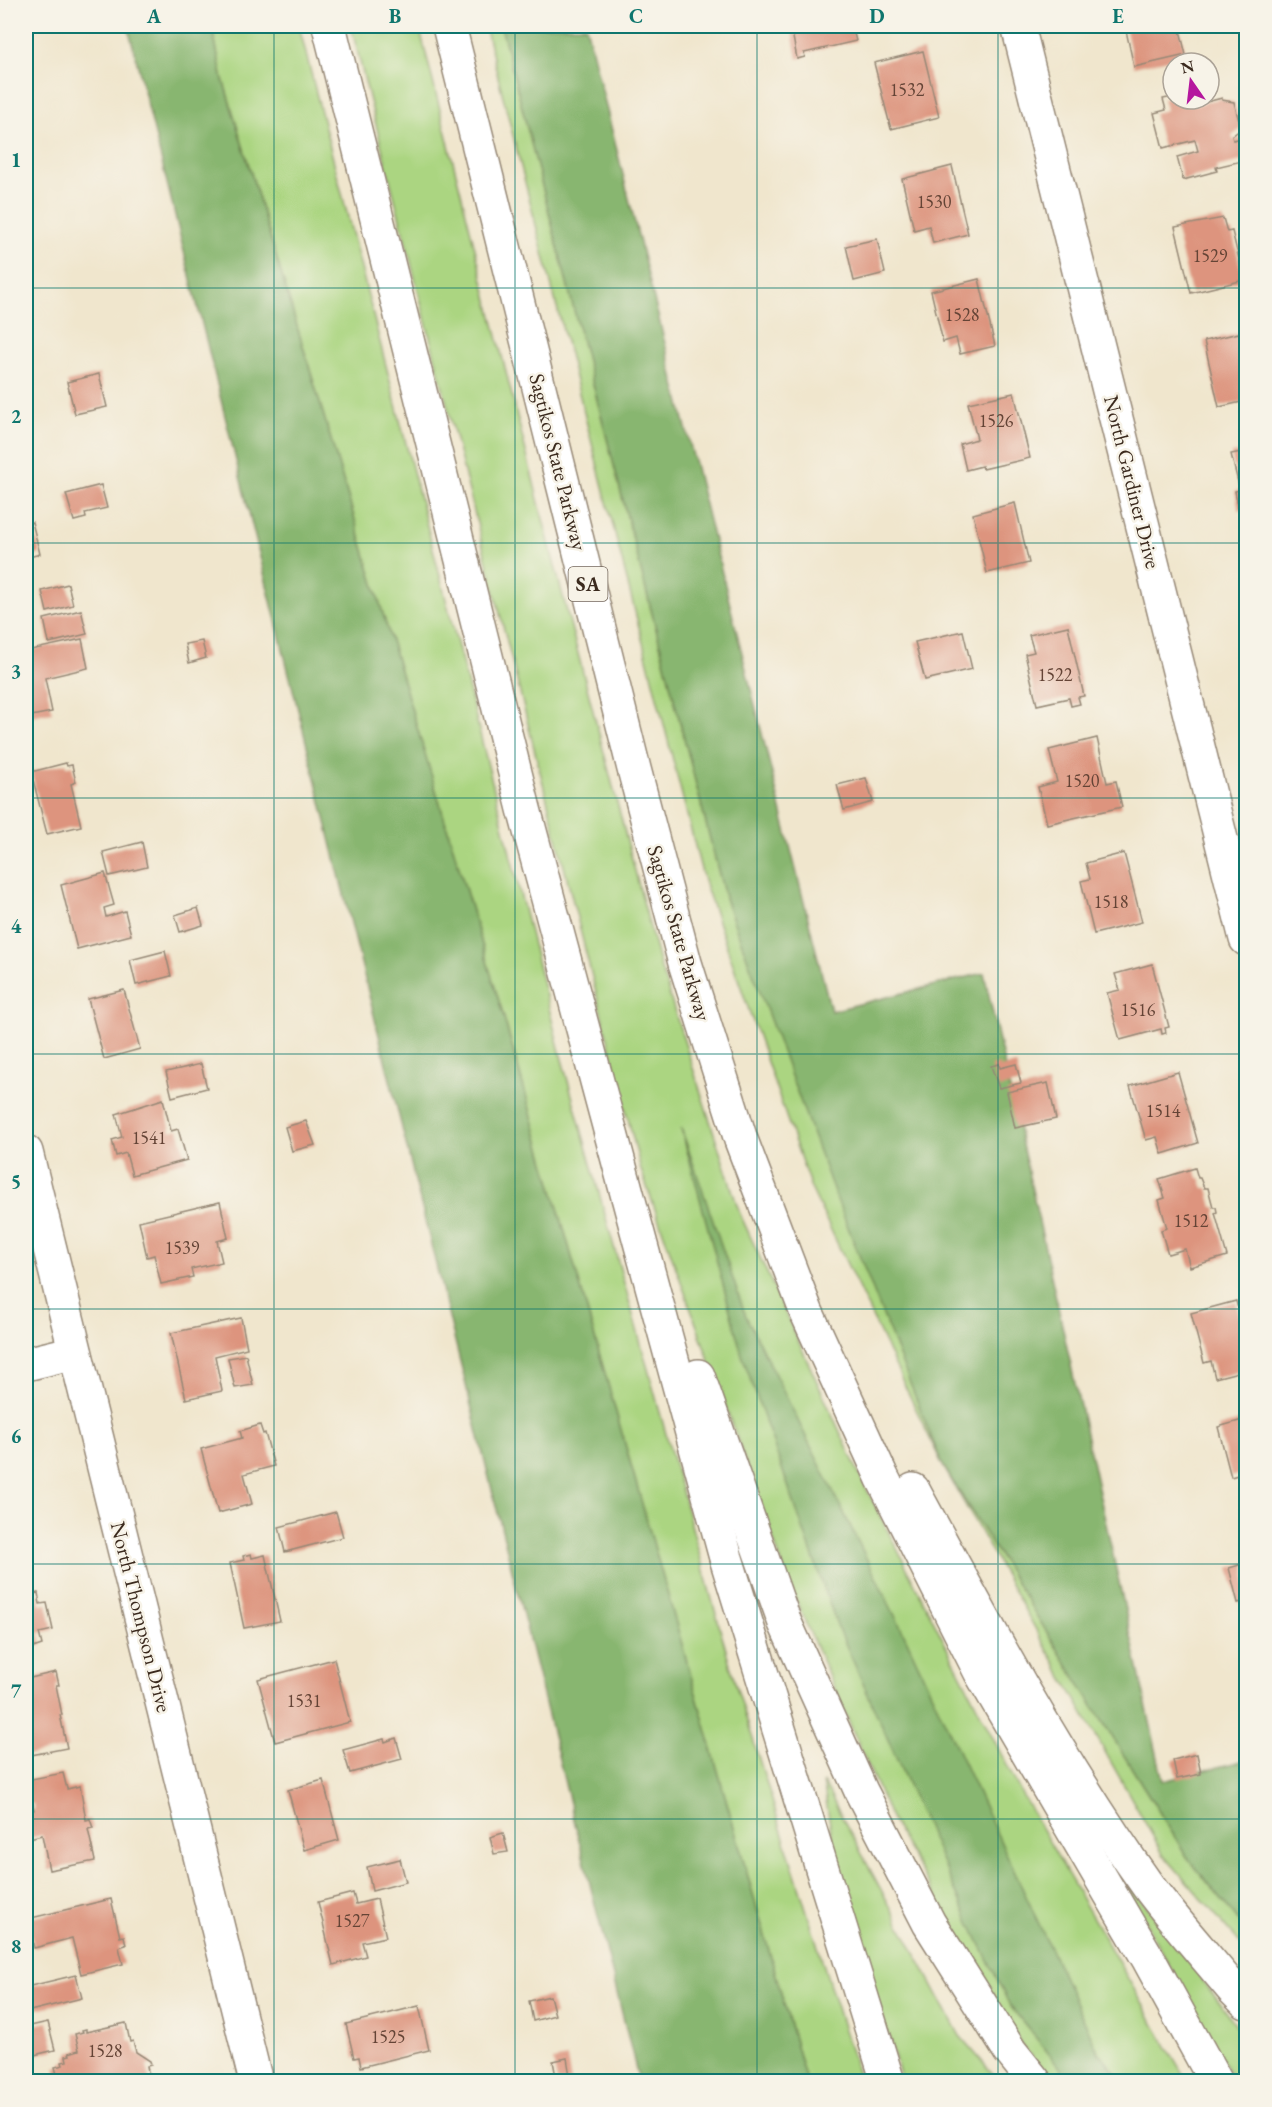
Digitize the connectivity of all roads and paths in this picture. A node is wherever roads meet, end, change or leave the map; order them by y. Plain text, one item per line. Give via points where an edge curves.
1 (329, 26) edge
2 (449, 26) edge
3 (1018, 26) edge
4 (524, 809) junction
5 (1246, 939) edge
6 (741, 1140) junction
7 (26, 1152) edge
8 (75, 1352) junction
9 (26, 1364) edge
10 (1246, 2002) edge
11 (256, 2082) edge
12 (888, 2082) edge
13 (1035, 2082) edge
14 (1216, 2082) edge

1 - 4 main road
2 - 6 main road, Sagtikos State Parkway / SA via 634,769 685,963
3 - 5 main road, North Gardiner Drive
4 - 12 main road via 726,1558
4 - 13 main road via 660,1260 785,1623 861,1791 929,1923
6 - 10 main road via 815,1301 883,1433 1064,1760 1149,1887
6 - 14 main road via 806,1311 882,1477 981,1673
7 - 8 main road, North Thompson Drive
8 - 9 main road
8 - 11 main road, North Thompson Drive

